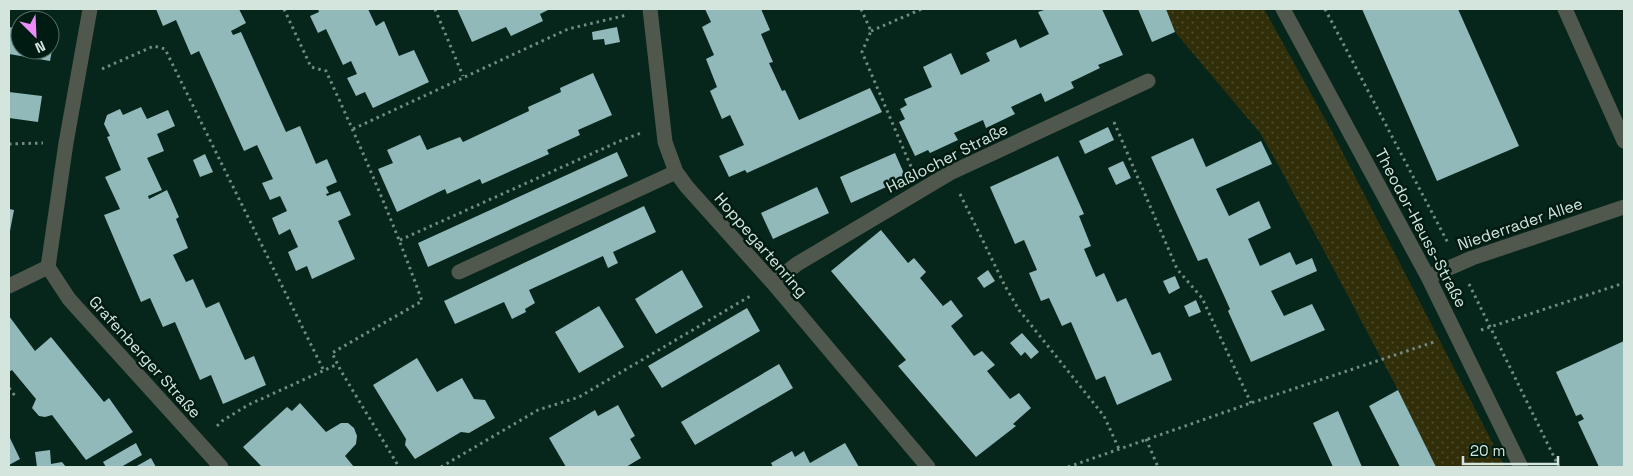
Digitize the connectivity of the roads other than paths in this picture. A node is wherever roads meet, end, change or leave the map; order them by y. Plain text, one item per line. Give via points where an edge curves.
1 (90, 9) edge
2 (650, 9) edge
3 (1283, 9) edge
4 (1566, 9) edge
5 (1148, 81) dead end
6 (1624, 141) edge
7 (676, 172) junction
8 (1624, 208) edge
9 (48, 267) junction
10 (459, 272) dead end
11 (1428, 277) junction
12 (772, 283) junction
13 (9, 286) edge
14 (221, 467) edge
15 (928, 467) edge
16 (1521, 467) edge

1 - 9 street
2 - 7 street, Hoppegartenring via 665,142
3 - 11 street, Theodor-Heuss-Straße
4 - 6 street
5 - 12 street, Haßlocher Straße via 920,189 797,264
7 - 10 street
7 - 12 street, Hoppegartenring
8 - 11 street, Niederrader Allee via 1458,263
9 - 13 street
9 - 14 street, Grafenberger Straße via 69,299
11 - 16 street, Theodor-Heuss-Straße
12 - 15 street, Hoppegartenring

